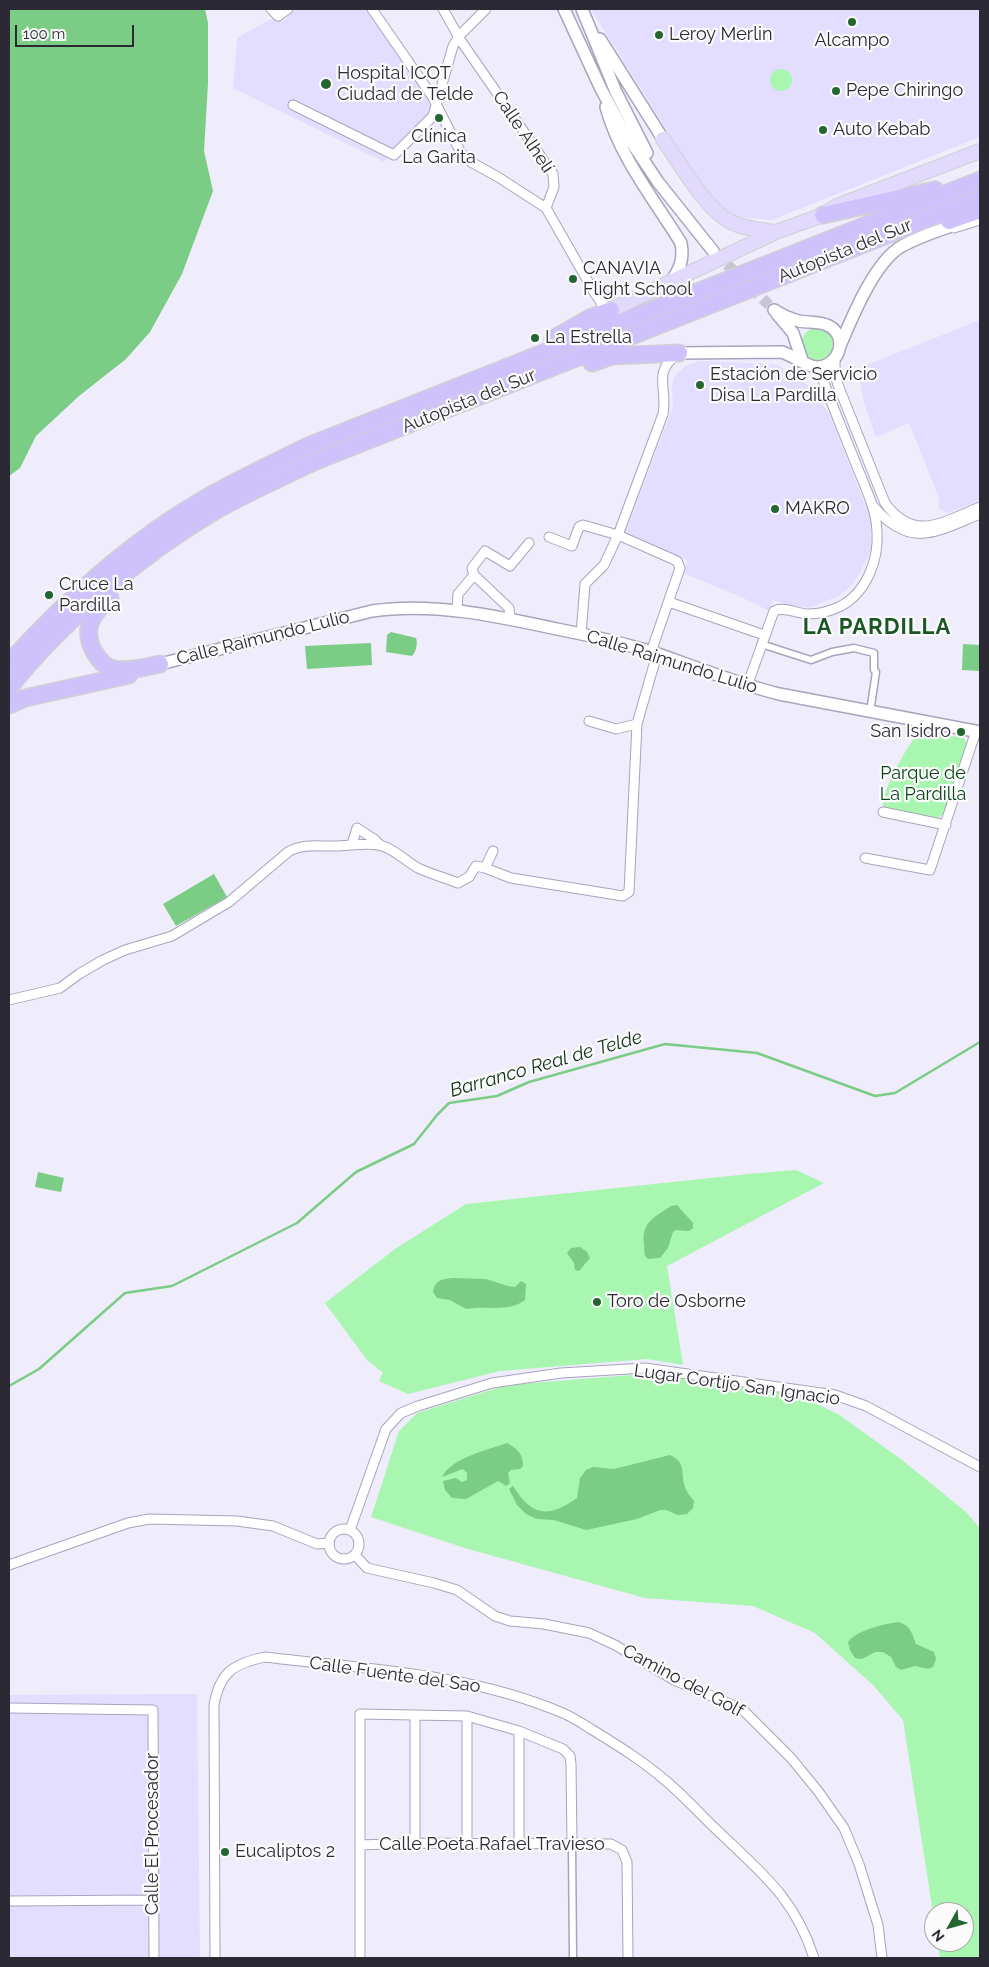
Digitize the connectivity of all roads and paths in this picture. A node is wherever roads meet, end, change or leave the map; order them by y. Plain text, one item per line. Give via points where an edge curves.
1 (271, 9) edge
2 (288, 9) edge
3 (372, 9) edge
4 (443, 9) edge
5 (486, 9) edge
6 (564, 9) edge
7 (582, 9) edge
8 (590, 23) junction
9 (459, 36) junction
10 (601, 89) junction
11 (293, 105) dead end
12 (436, 106) junction
13 (663, 139) joint
14 (980, 151) edge
15 (979, 180) edge
16 (980, 198) edge
17 (546, 208) junction
18 (980, 212) edge
19 (684, 214) junction
20 (823, 214) junction
21 (980, 220) edge
22 (776, 232) junction
23 (932, 234) junction
24 (713, 251) tunnel mouth
25 (804, 268) junction
26 (670, 284) junction
27 (594, 292) junction
28 (611, 310) junction
29 (590, 318) junction
30 (840, 346) junction
31 (679, 353) junction
32 (836, 359) junction
33 (802, 360) junction
34 (814, 367) junction
35 (308, 446) junction
36 (316, 462) junction
37 (873, 506) junction
38 (980, 507) edge
39 (980, 514) edge
40 (618, 535) junction
41 (549, 537) dead end
42 (529, 543) dead end
43 (147, 558) junction
44 (474, 575) junction
45 (669, 602) junction
46 (457, 611) junction
47 (510, 618) junction
48 (581, 634) junction
49 (763, 640) junction
50 (654, 653) junction
51 (9, 663) edge
52 (160, 664) junction
53 (747, 686) junction
54 (9, 688) edge
55 (9, 705) edge
56 (870, 712) junction
57 (589, 721) dead end
58 (637, 724) junction
59 (978, 732) edge
60 (883, 812) dead end
61 (946, 825) junction
62 (352, 844) junction
63 (380, 845) junction
64 (493, 851) dead end
65 (865, 858) dead end
66 (486, 868) junction
67 (9, 1000) edge
68 (980, 1467) edge
69 (350, 1530) junction
70 (329, 1543) junction
71 (354, 1555) junction
72 (9, 1565) edge
73 (9, 1708) edge
74 (414, 1715) junction
75 (467, 1716) junction
76 (519, 1731) junction
77 (415, 1843) junction
78 (572, 1843) junction
79 (519, 1844) junction
80 (467, 1845) junction
81 (360, 1846) junction
82 (153, 1900) junction
83 (9, 1901) edge
84 (154, 1958) edge
85 (216, 1958) edge
86 (360, 1958) edge
87 (573, 1958) edge
88 (628, 1958) edge
89 (814, 1958) edge
90 (882, 1958) edge

1 - 2 street via 278,16
3 - 12 street
4 - 9 street, Calle Alhelí
5 - 9 street
6 - 10 street
7 - 8 street
8 - 13 street
8 - 19 street via 634,131
9 - 12 street via 453,46
9 - 17 street, Calle Alhelí via 553,174 554,187
10 - 19 street via 639,154
10 - 26 street via 612,129 626,158 681,243 681,266
11 - 12 street via 394,156 433,116
12 - 17 street via 461,153
13 - 22 main road via 713,209 730,222
14 - 20 main road via 870,192
15 - 20 highway
15 - 35 highway, Autopista del Sur
16 - 25 highway, Autopista del Sur
17 - 27 street
18 - 23 street
18 - 25 highway
19 - 24 street
20 - 22 main road
21 - 23 street
22 - 26 main road
23 - 30 street via 902,246 886,260 871,282
25 - 36 highway, Autopista del Sur
26 - 28 main road
27 - 28 street
27 - 29 street via 597,310
28 - 29 highway
29 - 35 highway via 565,334 396,403
30 - 32 street
30 - 33 street via 837,334 828,325 799,321 772,308 794,333
31 - 33 street via 782,352
31 - 36 highway via 612,356 407,433
31 - 40 street via 670,359 662,372 663,414
32 - 34 street via 826,366
32 - 38 street via 838,385 885,503 896,516 912,525 931,526
33 - 34 street
34 - 37 street via 823,380
35 - 51 highway, Autopista del Sur via 205,498 136,544 83,587
36 - 43 highway, Autopista del Sur via 214,512
37 - 39 street via 891,524 919,534 934,532
37 - 49 street via 877,549 867,580 858,593 825,612 774,611
40 - 41 street via 583,525 579,527 572,546
40 - 45 street via 680,564
40 - 48 street via 604,565 585,584
42 - 44 street via 510,566 485,551 472,568
43 - 52 highway via 133,578 105,601 89,629 91,645 99,659 112,669
43 - 54 highway, Autopista del Sur via 93,600
44 - 46 street via 458,594
44 - 47 street via 509,608
45 - 49 street
45 - 50 street
46 - 47 street, Calle Raimundo Lulio
46 - 52 street, Calle Raimundo Lulio via 403,607 372,611
47 - 48 street, Calle Raimundo Lulio
48 - 50 street, Calle Raimundo Lulio
49 - 53 street
49 - 56 street via 811,660 854,648 874,653 876,672
50 - 53 street, Calle Raimundo Lulio
50 - 58 street
52 - 55 highway via 100,682 25,698
53 - 56 street, Calle Raimundo Lulio
56 - 59 street, Calle Raimundo Lulio
57 - 58 street via 616,728
58 - 66 street via 628,892 623,896 512,878
59 - 61 street
60 - 61 street
61 - 65 street via 930,870
62 - 63 street
62 - 63 street via 357,828
62 - 67 street via 294,848 229,902 172,936 103,960 60,988
63 - 66 street via 418,868 458,883 476,866
64 - 66 street
68 - 69 street, Lugar Cortijo San Ignacio via 866,1406 835,1395 645,1368 561,1373 492,1384 401,1413 386,1429
69 - 70 street via 344,1528 334,1533
69 - 71 street via 360,1544
70 - 71 street via 332,1553 340,1558
70 - 72 street via 317,1544 274,1526 236,1521 149,1520 128,1523
71 - 90 street, Camino del Golf via 367,1568 457,1590 495,1616 510,1621 589,1633 674,1680 742,1709 791,1758 844,1828 878,1925
73 - 82 street, Calle El Procesador via 153,1710
74 - 75 street
74 - 77 street
74 - 81 street via 360,1714
75 - 76 street
75 - 80 street
76 - 78 street via 563,1749 570,1756
76 - 79 street
77 - 80 street, Calle Poeta Rafael Travieso
77 - 81 street, Calle Poeta Rafael Travieso
78 - 79 street, Calle Poeta Rafael Travieso
78 - 87 street
78 - 88 street, Calle Poeta Rafael Travieso via 611,1844 622,1850 628,1873
79 - 80 street, Calle Poeta Rafael Travieso
81 - 86 street
82 - 83 street
82 - 84 street, Calle El Procesador
85 - 89 street, Calle Fuente del Sao via 214,1705 217,1688 228,1671 244,1662 265,1657 433,1677 481,1686 566,1715 623,1749 666,1781 776,1886 793,1909

